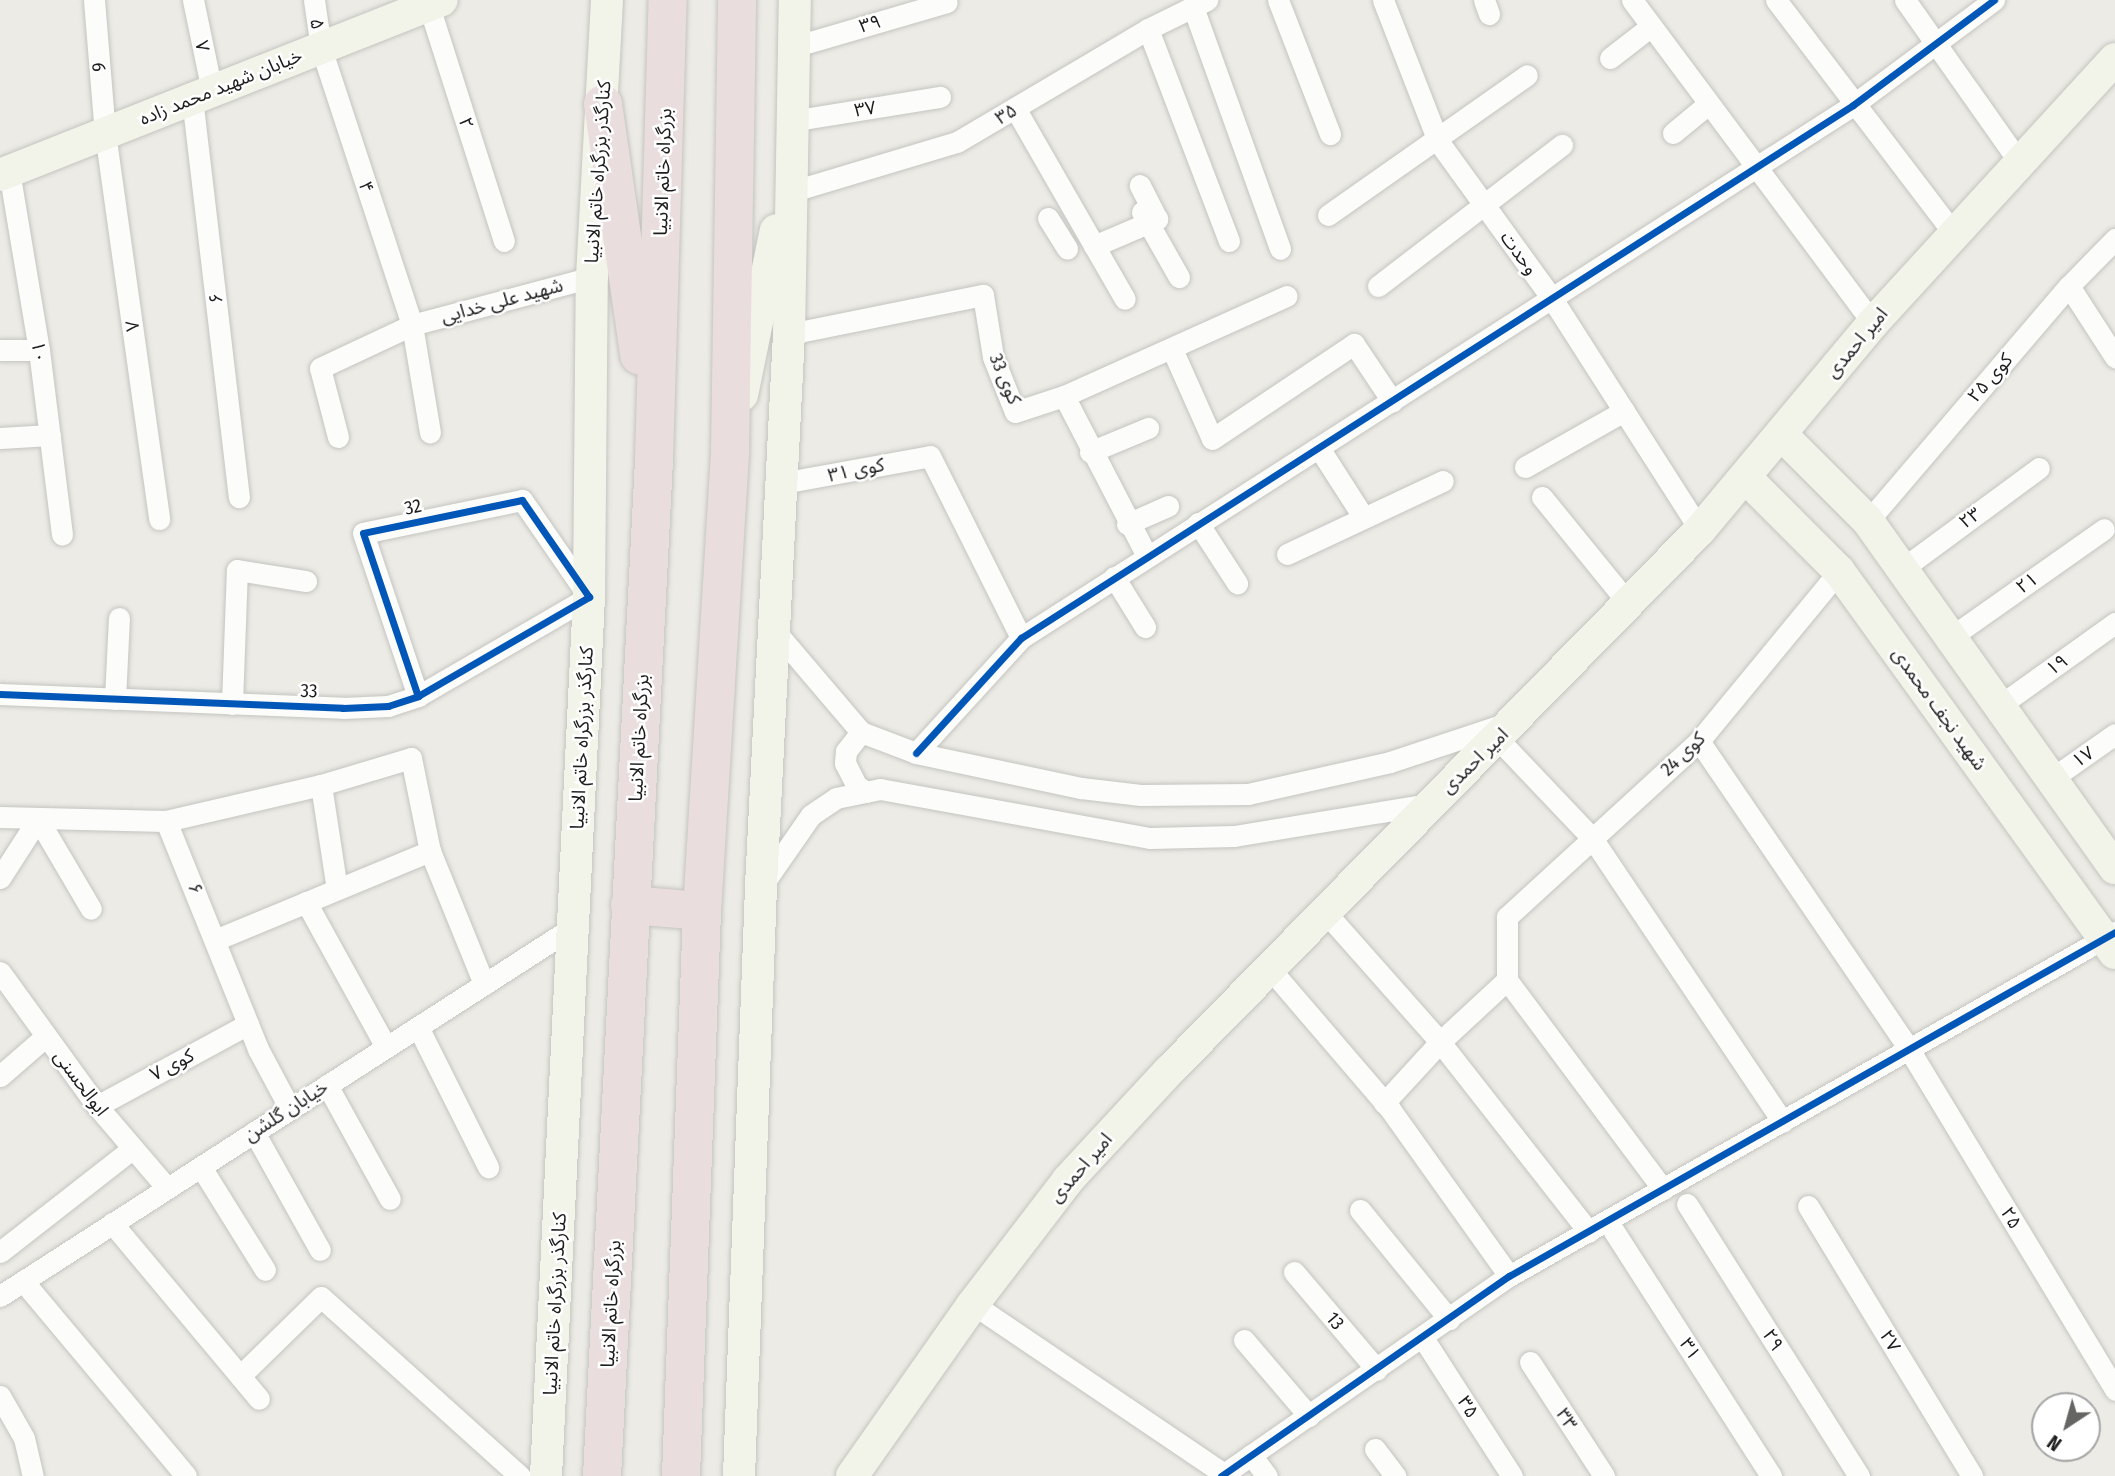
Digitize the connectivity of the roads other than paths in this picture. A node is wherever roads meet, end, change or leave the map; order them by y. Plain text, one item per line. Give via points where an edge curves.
1 (94, 0) edge
2 (193, 0) edge
3 (314, 0) edge
4 (607, 0) edge
5 (668, 0) edge
6 (737, 0) edge
7 (795, 0) edge
8 (1278, 0) edge
9 (1383, 0) edge
10 (1632, 0) edge
11 (1776, 0) edge
12 (1905, 0) edge
13 (1994, 0) edge
14 (433, 2) edge
15 (947, 2) dead end
16 (1200, 4) edge
17 (1650, 27) junction
18 (1149, 29) junction
19 (1938, 42) junction
20 (793, 47) junction
21 (321, 48) junction
22 (1610, 58) dead end
23 (2115, 59) edge
24 (1527, 75) dead end
25 (202, 95) junction
26 (940, 97) dead end
27 (603, 104) junction
28 (1708, 104) junction
29 (1853, 105) junction
30 (1015, 108) junction
31 (791, 121) junction
32 (105, 133) junction
33 (1330, 134) dead end
34 (1673, 134) dead end
35 (1438, 141) junction
36 (1563, 145) dead end
37 (2020, 163) junction
38 (1757, 167) junction
39 (4, 173) edge
40 (790, 178) junction
41 (1140, 185) dead end
42 (1484, 203) junction
43 (1328, 215) dead end
44 (1048, 218) dead end
45 (1146, 218) junction
46 (1954, 234) junction
47 (2115, 239) edge
48 (504, 241) dead end
49 (1091, 241) junction
50 (1229, 241) dead end
51 (1280, 249) dead end
52 (592, 277) junction
53 (1179, 277) dead end
54 (1378, 286) dead end
55 (2069, 286) junction
56 (1287, 296) dead end
57 (1551, 297) junction
58 (1125, 299) dead end
59 (1873, 323) junction
60 (412, 326) junction
61 (789, 334) junction
62 (1172, 349) junction
63 (0, 350) edge
64 (39, 350) junction
65 (2115, 357) edge
66 (1064, 396) junction
67 (1392, 401) junction
68 (1624, 411) junction
69 (1148, 428) dead end
70 (430, 432) dead end
71 (50, 435) junction
72 (1782, 435) junction
73 (338, 437) dead end
74 (0, 438) edge
75 (1320, 448) junction
76 (730, 451) junction
77 (1090, 452) junction
78 (654, 459) junction
79 (1525, 467) dead end
80 (2039, 468) dead end
81 (1747, 479) junction
82 (1443, 481) dead end
83 (782, 484) junction
84 (239, 497) dead end
85 (1542, 497) dead end
86 (1168, 506) dead end
87 (1362, 515) junction
88 (159, 519) dead end
89 (1868, 521) junction
90 (1198, 523) junction
91 (1127, 524) junction
92 (2104, 529) dead end
93 (1700, 530) junction
94 (62, 535) dead end
95 (1146, 554) junction
96 (1287, 554) dead end
97 (1902, 569) junction
98 (1839, 571) junction
99 (1114, 577) junction
100 (306, 581) dead end
101 (1237, 583) dead end
102 (589, 597) junction
103 (1629, 604) junction
104 (119, 618) dead end
105 (2115, 623) edge
106 (1145, 627) dead end
107 (775, 631) junction
108 (1951, 637) junction
109 (1021, 638) junction
110 (0, 694) edge
111 (418, 696) junction
112 (115, 699) junction
113 (232, 704) junction
114 (1999, 706) junction
115 (1507, 730) junction
116 (861, 732) junction
117 (2115, 734) edge
118 (1699, 741) junction
119 (916, 754) junction
120 (2051, 779) junction
121 (321, 785) junction
122 (866, 792) junction
123 (1430, 804) junction
124 (0, 817) edge
125 (38, 819) junction
126 (166, 821) junction
127 (1592, 838) junction
128 (430, 851) junction
129 (2111, 853) edge
130 (0, 877) edge
131 (761, 886) junction
132 (337, 889) junction
133 (306, 902) junction
134 (630, 905) junction
135 (91, 909) dead end
136 (702, 911) junction
137 (1326, 913) junction
138 (573, 927) junction
139 (215, 940) junction
140 (2111, 941) edge
141 (1270, 970) junction
142 (0, 972) edge
143 (1507, 980) junction
144 (484, 985) junction
145 (248, 1024) junction
146 (418, 1027) junction
147 (46, 1036) junction
148 (1440, 1042) junction
149 (1907, 1046) junction
150 (387, 1047) junction
151 (0, 1076) edge
152 (327, 1085) junction
153 (1384, 1103) junction
154 (97, 1106) junction
155 (290, 1109) junction
156 (1783, 1122) junction
157 (254, 1132) junction
158 (132, 1149) junction
159 (201, 1167) junction
160 (488, 1167) dead end
161 (167, 1188) junction
162 (1663, 1189) junction
163 (390, 1199) dead end
164 (1687, 1204) dead end
165 (1808, 1206) dead end
166 (1360, 1210) dead end
167 (1608, 1222) junction
168 (112, 1223) junction
169 (1589, 1232) junction
170 (320, 1250) dead end
171 (0, 1252) edge
172 (265, 1270) dead end
173 (1294, 1272) dead end
174 (1509, 1276) junction
175 (23, 1281) junction
176 (0, 1296) edge
177 (973, 1304) junction
178 (1449, 1319) junction
179 (1423, 1338) junction
180 (1244, 1340) dead end
181 (1530, 1362) dead end
182 (1377, 1370) junction
183 (240, 1376) junction
184 (2115, 1390) edge
185 (0, 1396) edge
186 (259, 1399) dead end
187 (1309, 1416) junction
188 (1375, 1448) dead end
189 (1251, 1455) junction
190 (182, 1475) edge
191 (1223, 1475) edge
192 (33, 1476) edge
193 (520, 1476) edge
194 (546, 1476) edge
195 (603, 1476) edge
196 (681, 1476) edge
197 (739, 1476) edge
198 (852, 1476) edge
199 (1267, 1476) edge
200 (1395, 1476) edge
201 (1512, 1476) edge
202 (1604, 1476) edge
203 (1771, 1476) edge
204 (1860, 1476) edge
205 (1972, 1476) edge

1 - 32 street, 9
2 - 25 street, ۷
3 - 21 street, ۵
4 - 27 main road, کنارگذر بزرگراه خاتم الانبیا
5 - 78 highway, بزرگراه خاتم الانبیا
6 - 76 highway
7 - 20 main road
8 - 33 street
9 - 35 street, وحدت
10 - 17 street
11 - 29 street
12 - 19 street
13 - 19 street
14 - 21 main road, خیابان شهید محمد زاده
14 - 48 street, ۲
15 - 20 street, ۳۹
16 - 18 street, ۳۵
16 - 51 street
17 - 22 street
17 - 28 street
18 - 30 street, ۳۵
18 - 50 street
19 - 29 street
19 - 37 street
20 - 31 main road
21 - 25 main road, خیابان شهید محمد زاده
21 - 60 street, ۴
23 - 37 main road, امیر احمدی
24 - 35 street
25 - 32 main road, خیابان شهید محمد زاده
25 - 84 street, ۶
26 - 31 street, ۳۷
27 - 52 main road, کنارگذر بزرگراه خاتم الانبیا
27 - 78 highway
28 - 34 street
28 - 38 street
29 - 38 street
29 - 46 street
30 - 40 street, ۳۵ via 957,142
30 - 49 street
31 - 40 main road
32 - 39 main road, خیابان شهید محمد زاده
32 - 88 street, ۸
35 - 42 street, وحدت
35 - 43 street
36 - 42 street
37 - 46 main road, امیر احمدی
38 - 57 street
38 - 59 street
39 - 64 street, ۱۰
40 - 61 main road
40 - 76 main road
41 - 45 street via 1157,219
42 - 54 street
42 - 57 street, وحدت
44 - 49 street via 1063,251
45 - 49 street
45 - 53 street
46 - 59 main road, امیر احمدی
47 - 55 street, کوی ۲۵
49 - 58 street
52 - 60 street, شهید علی خدایی
52 - 102 main road, کنارگذر بزرگراه خاتم الانبیا
55 - 65 street
55 - 89 street, کوی ۲۵
56 - 62 street, کوی 33
57 - 67 street
57 - 68 street, وحدت
59 - 72 main road, امیر احمدی
60 - 70 street, ۴
60 - 73 street, شهید علی خدایی via 320,368
61 - 66 street, کوی 33 via 983,295 993,357 1015,412
61 - 83 main road
62 - 66 street, کوی 33
62 - 67 street via 1212,439 1354,344
63 - 64 street
64 - 71 street, ۱۰
66 - 77 street
67 - 75 street
68 - 79 street
68 - 93 street, وحدت
69 - 77 street
71 - 74 street
71 - 94 street, ۱۰
72 - 81 main road, امیر احمدی
72 - 89 main road
75 - 87 street
75 - 90 street
76 - 136 highway
77 - 91 street
78 - 134 highway, بزرگراه خاتم الانبیا
80 - 97 street, ۲۳
81 - 93 main road, امیر احمدی
81 - 98 main road, شهید نجف محمدی
82 - 87 street
83 - 107 main road
83 - 109 street, کوی ۳۱ via 930,456
85 - 103 street
86 - 91 street
87 - 96 street
89 - 97 main road
90 - 95 street
90 - 101 street
91 - 95 street
92 - 108 street, ۲۱
93 - 103 main road, امیر احمدی
95 - 99 street
97 - 108 main road
98 - 118 street, کوی 24
98 - 140 main road, شهید نجف محمدی
99 - 106 street
99 - 109 street
100 - 113 street via 237,570
102 - 111 street, 33
102 - 111 street, 32 via 522,500 363,533
102 - 138 main road, کنارگذر بزرگراه خاتم الانبیا
103 - 115 main road, امیر احمدی
104 - 112 street
105 - 114 street, ۱۹
107 - 116 street
107 - 131 main road
108 - 114 main road
109 - 119 street
110 - 112 street, 33
111 - 113 street, 33 via 376,707
112 - 113 street, 33
114 - 120 main road
115 - 119 street via 1248,794 1141,795 1081,788
115 - 123 main road, امیر احمدی
115 - 127 street
116 - 119 street
116 - 122 street via 846,751 845,763 856,785
117 - 120 street, ۱۷
118 - 127 street, کوی 24
118 - 149 street, ۲۵
120 - 129 main road
121 - 126 street
121 - 128 street via 411,758
121 - 132 street
122 - 123 street via 925,795 1150,838 1248,834
122 - 131 street via 836,798 811,815
123 - 137 main road, امیر احمدی
124 - 125 street
125 - 126 street
125 - 130 street
125 - 135 street
126 - 139 street, ۶
127 - 143 street, کوی 24 via 1507,917
127 - 156 street
128 - 132 street
128 - 144 street
131 - 197 main road
132 - 133 street
133 - 139 street
133 - 150 street
134 - 136 highway
134 - 195 highway, بزرگراه خاتم الانبیا
136 - 196 highway
137 - 141 main road, امیر احمدی
137 - 148 street
138 - 144 street, خیابان گلشن
138 - 194 main road, کنارگذر بزرگراه خاتم الانبیا
139 - 145 street, ۶
140 - 149 street
141 - 153 street
141 - 177 main road, امیر احمدی via 1068,1180
142 - 147 street, ابوالحسنی
143 - 148 street
143 - 162 street
144 - 146 street, خیابان گلشن
145 - 154 street, کوی ۷
145 - 155 street, ۶
146 - 150 street, خیابان گلشن
146 - 160 street
147 - 151 street
147 - 154 street, ابوالحسنی
148 - 153 street
148 - 169 street
149 - 156 street
149 - 184 street, ۲۵
150 - 152 street, خیابان گلشن
152 - 155 street, خیابان گلشن
152 - 163 street
153 - 174 street
154 - 158 street, ابوالحسنی
155 - 157 street, خیابان گلشن
156 - 162 street
157 - 159 street, خیابان گلشن
157 - 170 street
158 - 161 street, ابوالحسنی
158 - 171 street
159 - 161 street, خیابان گلشن
159 - 172 street
161 - 168 street, خیابان گلشن
162 - 167 street
164 - 204 street, ۲۹
165 - 205 street, ۲۷
166 - 178 street
167 - 169 street
167 - 203 street, ۳۱
168 - 175 street, خیابان گلشن
168 - 183 street
169 - 174 street
173 - 182 street, 13
174 - 178 street
175 - 176 street, خیابان گلشن
175 - 190 street
177 - 191 street
177 - 198 main road, امیر احمدی
178 - 179 street
179 - 182 street
179 - 201 street, ۳۵
180 - 187 street
181 - 202 street, ۳۳
182 - 187 street
183 - 186 street
183 - 193 street via 321,1297
185 - 192 street via 24,1438
187 - 189 street
188 - 200 street
189 - 191 street
189 - 199 street

